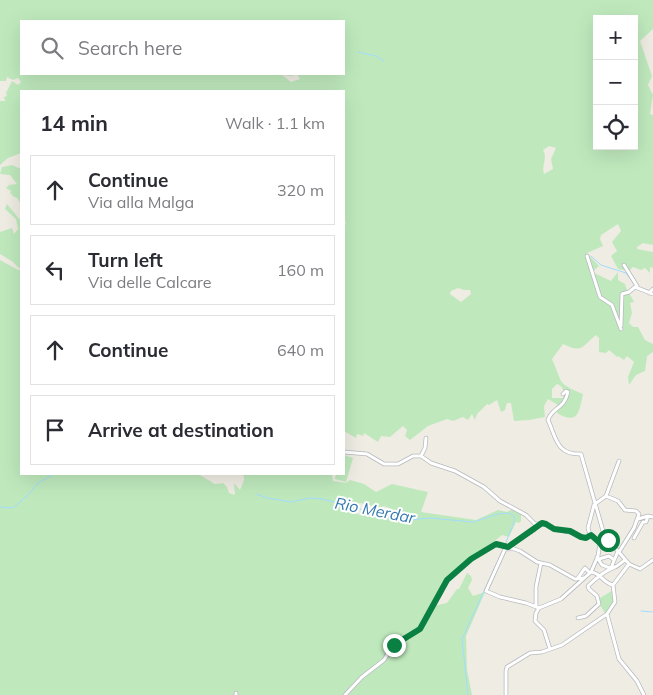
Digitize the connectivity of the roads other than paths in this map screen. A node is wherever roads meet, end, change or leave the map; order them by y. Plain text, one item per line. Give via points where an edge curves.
1 (587, 256) dead end
2 (624, 264) dead end
3 (637, 287) junction
4 (653, 289) edge
5 (651, 293) edge
6 (563, 394) dead end
7 (426, 438) dead end
8 (423, 451) junction
9 (345, 452) edge
10 (413, 456) junction
11 (421, 456) junction
12 (620, 461) dead end
13 (606, 496) junction
14 (595, 504) junction
15 (648, 516) junction
16 (653, 517) edge
17 (638, 520) junction
18 (539, 524) junction
19 (590, 535) junction
20 (605, 538) junction
21 (634, 538) dead end
22 (600, 543) junction
23 (507, 546) junction
24 (513, 549) junction
25 (618, 552) junction
26 (598, 558) junction
27 (613, 559) junction
28 (625, 560) junction
29 (653, 560) edge
30 (541, 563) junction
31 (629, 564) junction
32 (611, 568) junction
33 (590, 572) junction
34 (601, 576) junction
35 (584, 578) junction
36 (577, 579) junction
37 (614, 586) junction
38 (538, 608) junction
39 (607, 614) junction
40 (578, 618) dead end
41 (550, 649) junction
42 (345, 695) edge
43 (506, 695) edge
44 (644, 695) edge

1 - 3 street via 600,297 612,305 621,330 622,294
2 - 3 street
3 - 5 street
4 - 5 street
6 - 14 street via 568,392 565,403 550,414 548,420 560,447 581,454
7 - 8 street
8 - 10 street
8 - 11 street
9 - 10 street via 367,454 384,464 398,464
10 - 11 street
11 - 18 street via 484,487 534,524
12 - 13 street
13 - 14 street
13 - 17 street via 618,501 625,510 637,512
14 - 19 street via 588,528
14 - 20 street
15 - 16 street
15 - 17 street
15 - 21 street
17 - 25 street
18 - 19 street via 581,537
18 - 23 street
19 - 22 street
20 - 22 street
20 - 25 street
22 - 26 street
23 - 24 street
23 - 42 street via 491,546 447,580 420,629 394,645 384,660
24 - 30 street
24 - 38 street via 505,549 486,591
25 - 27 street
25 - 28 street
26 - 27 street via 609,556
26 - 32 street via 602,565
26 - 33 street
27 - 32 street
28 - 31 street
28 - 32 street
29 - 31 street via 640,569
30 - 36 street
30 - 38 street via 536,587
31 - 37 street
32 - 34 street
33 - 34 street
33 - 35 street
33 - 36 street via 585,568
34 - 37 street
34 - 40 street via 588,588 597,596 599,604 586,616
35 - 36 street
35 - 38 street via 561,599
37 - 39 street via 615,602
38 - 41 street via 535,621 544,630
39 - 41 street via 562,645
39 - 44 street via 619,659
41 - 43 street via 530,653 507,667

